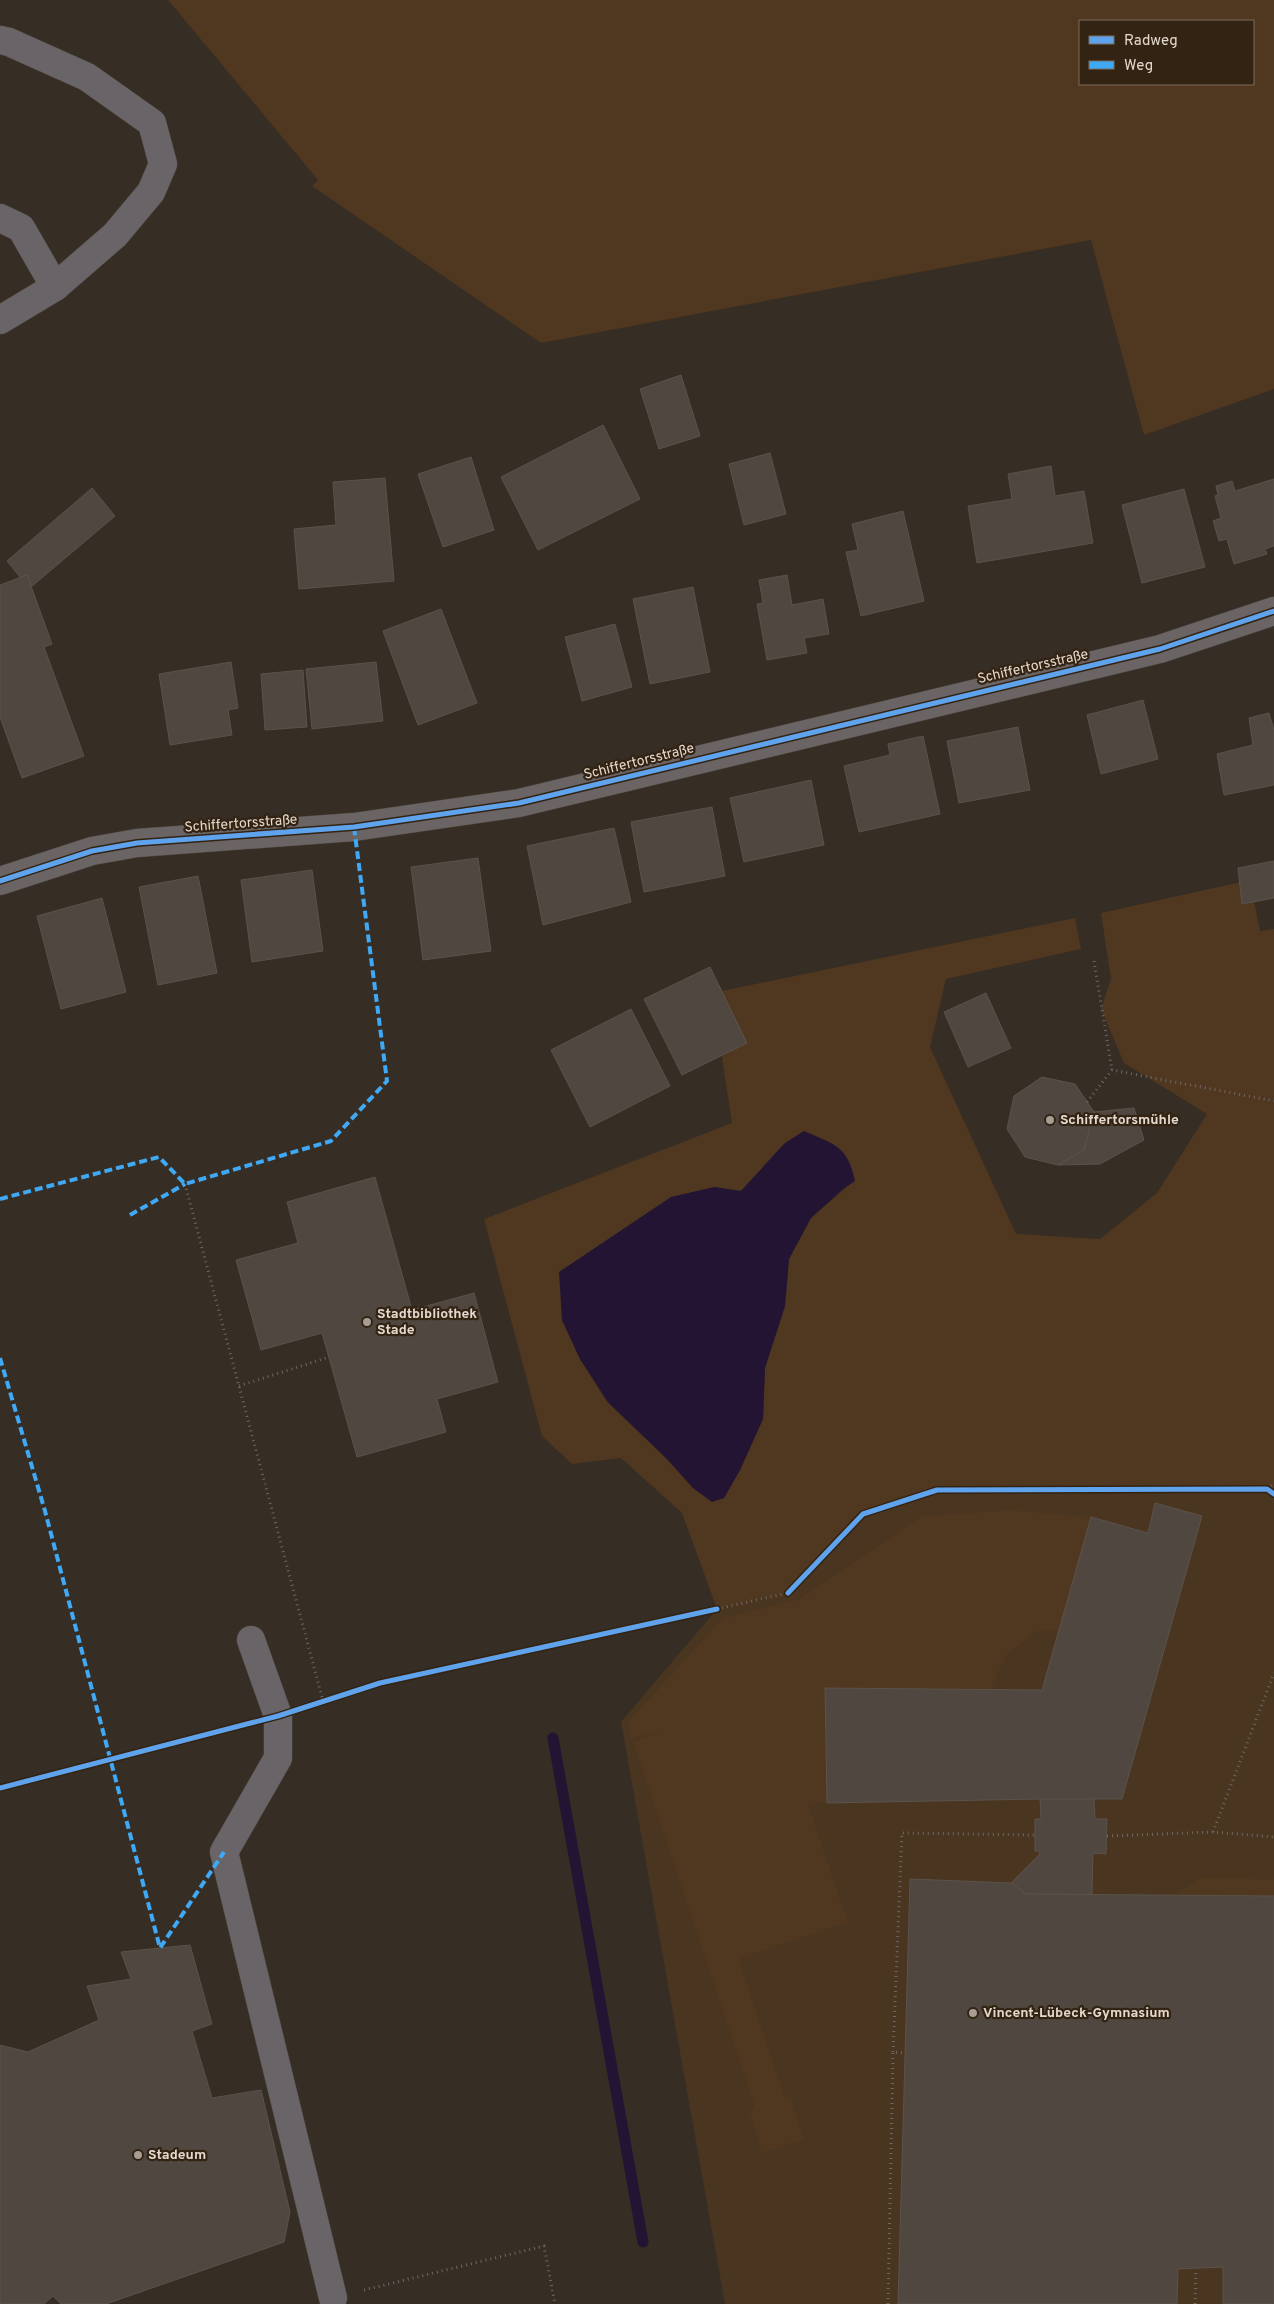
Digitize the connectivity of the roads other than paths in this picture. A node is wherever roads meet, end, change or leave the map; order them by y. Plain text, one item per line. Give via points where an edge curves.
1 (0, 40) edge
2 (0, 218) edge
3 (55, 287) junction
4 (0, 320) edge
5 (1274, 611) edge
6 (0, 881) edge
7 (251, 1640) dead end
8 (333, 2298) road end

1 - 3 lane via 88,77 152,123 162,164 151,192 115,235
2 - 3 lane via 21,228
3 - 4 lane
5 - 6 main road, Schiffertorsstraße via 1160,648 519,803 354,827 138,842 92,851
7 - 8 lane via 278,1716 278,1758 224,1852

